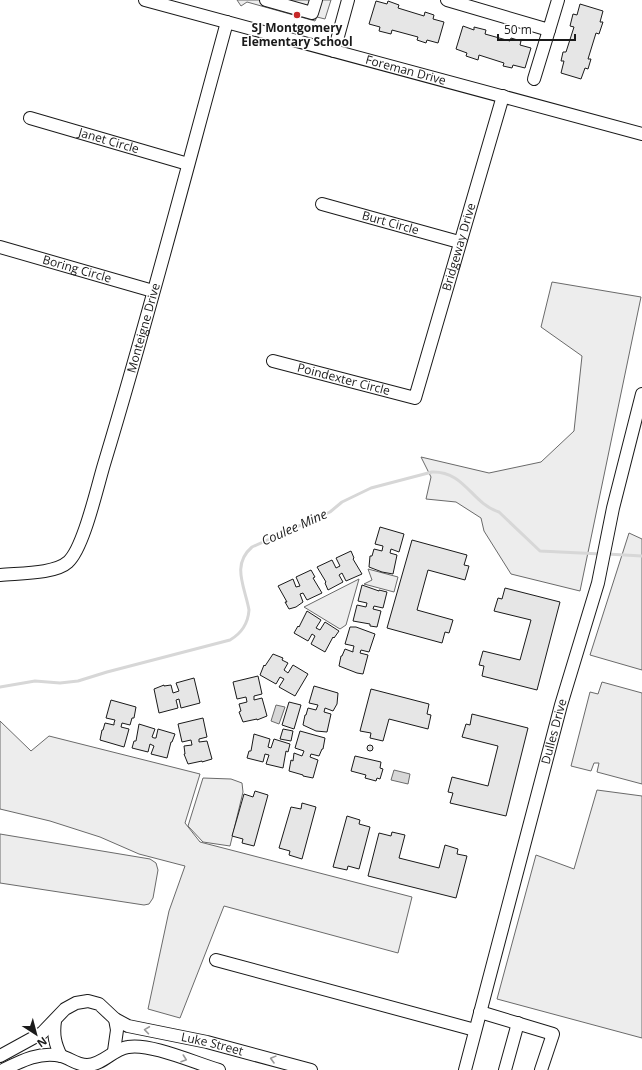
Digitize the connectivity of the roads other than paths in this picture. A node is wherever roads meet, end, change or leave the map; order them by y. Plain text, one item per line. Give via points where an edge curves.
1 (146, 0) edge
2 (266, 0) edge
3 (316, 0) edge
4 (348, 0) edge
5 (447, 0) edge
6 (558, 0) edge
7 (227, 22) junction
8 (549, 30) junction
9 (334, 51) junction
10 (534, 79) dead end
11 (503, 96) junction
12 (30, 118) dead end
13 (642, 134) edge
14 (188, 164) junction
15 (322, 204) dead end
16 (459, 242) junction
17 (0, 247) edge
18 (153, 291) junction
19 (273, 361) dead end
20 (642, 394) edge
21 (415, 398) joint
22 (0, 575) edge
23 (216, 960) dead end
24 (480, 1012) junction
25 (115, 1019) junction
26 (55, 1021) junction
27 (518, 1023) junction
28 (475, 1030) junction
29 (114, 1051) junction
30 (0, 1056) edge
31 (61, 1056) junction
32 (2, 1070) edge
33 (220, 1070) edge
34 (310, 1070) edge
35 (465, 1070) edge
36 (504, 1070) edge
37 (541, 1070) edge

1 - 7 street, Foreman Drive
2 - 3 street via 312,12
4 - 9 street
5 - 8 street
6 - 8 street
7 - 9 street, Foreman Drive
7 - 14 street, Monteigne Drive
8 - 10 street
9 - 11 street, Foreman Drive
11 - 13 street, Foreman Drive
11 - 16 street, Bridgeway Drive
12 - 14 street, Janet Circle
14 - 18 street, Monteigne Drive
15 - 16 street, Burt Circle
16 - 21 street, Bridgeway Drive
17 - 18 street, Boring Circle
18 - 22 street, Monteigne Drive via 121,407 75,553 68,562 57,568
19 - 21 street, Poindexter Circle
20 - 24 street, Dulles Drive via 613,508 598,583 561,705
23 - 28 street
24 - 27 street
24 - 28 street, Dulles Drive
25 - 26 street, Luke Street via 99,1004 88,1001 76,1003 65,1009
25 - 29 street via 117,1030
34 -> 25 street, Luke Street via 207,1042 128,1026
26 - 30 street, Luke Street via 42,1033
26 - 31 street via 55,1044
27 - 36 street
27 - 37 street via 553,1034
28 - 35 street, Dulles Drive
29 - 31 street, Luke Street via 98,1062 88,1065 76,1064
29 -> 33 street, Luke Street via 134,1046 150,1048
31 - 32 street, Luke Street via 42,1054

